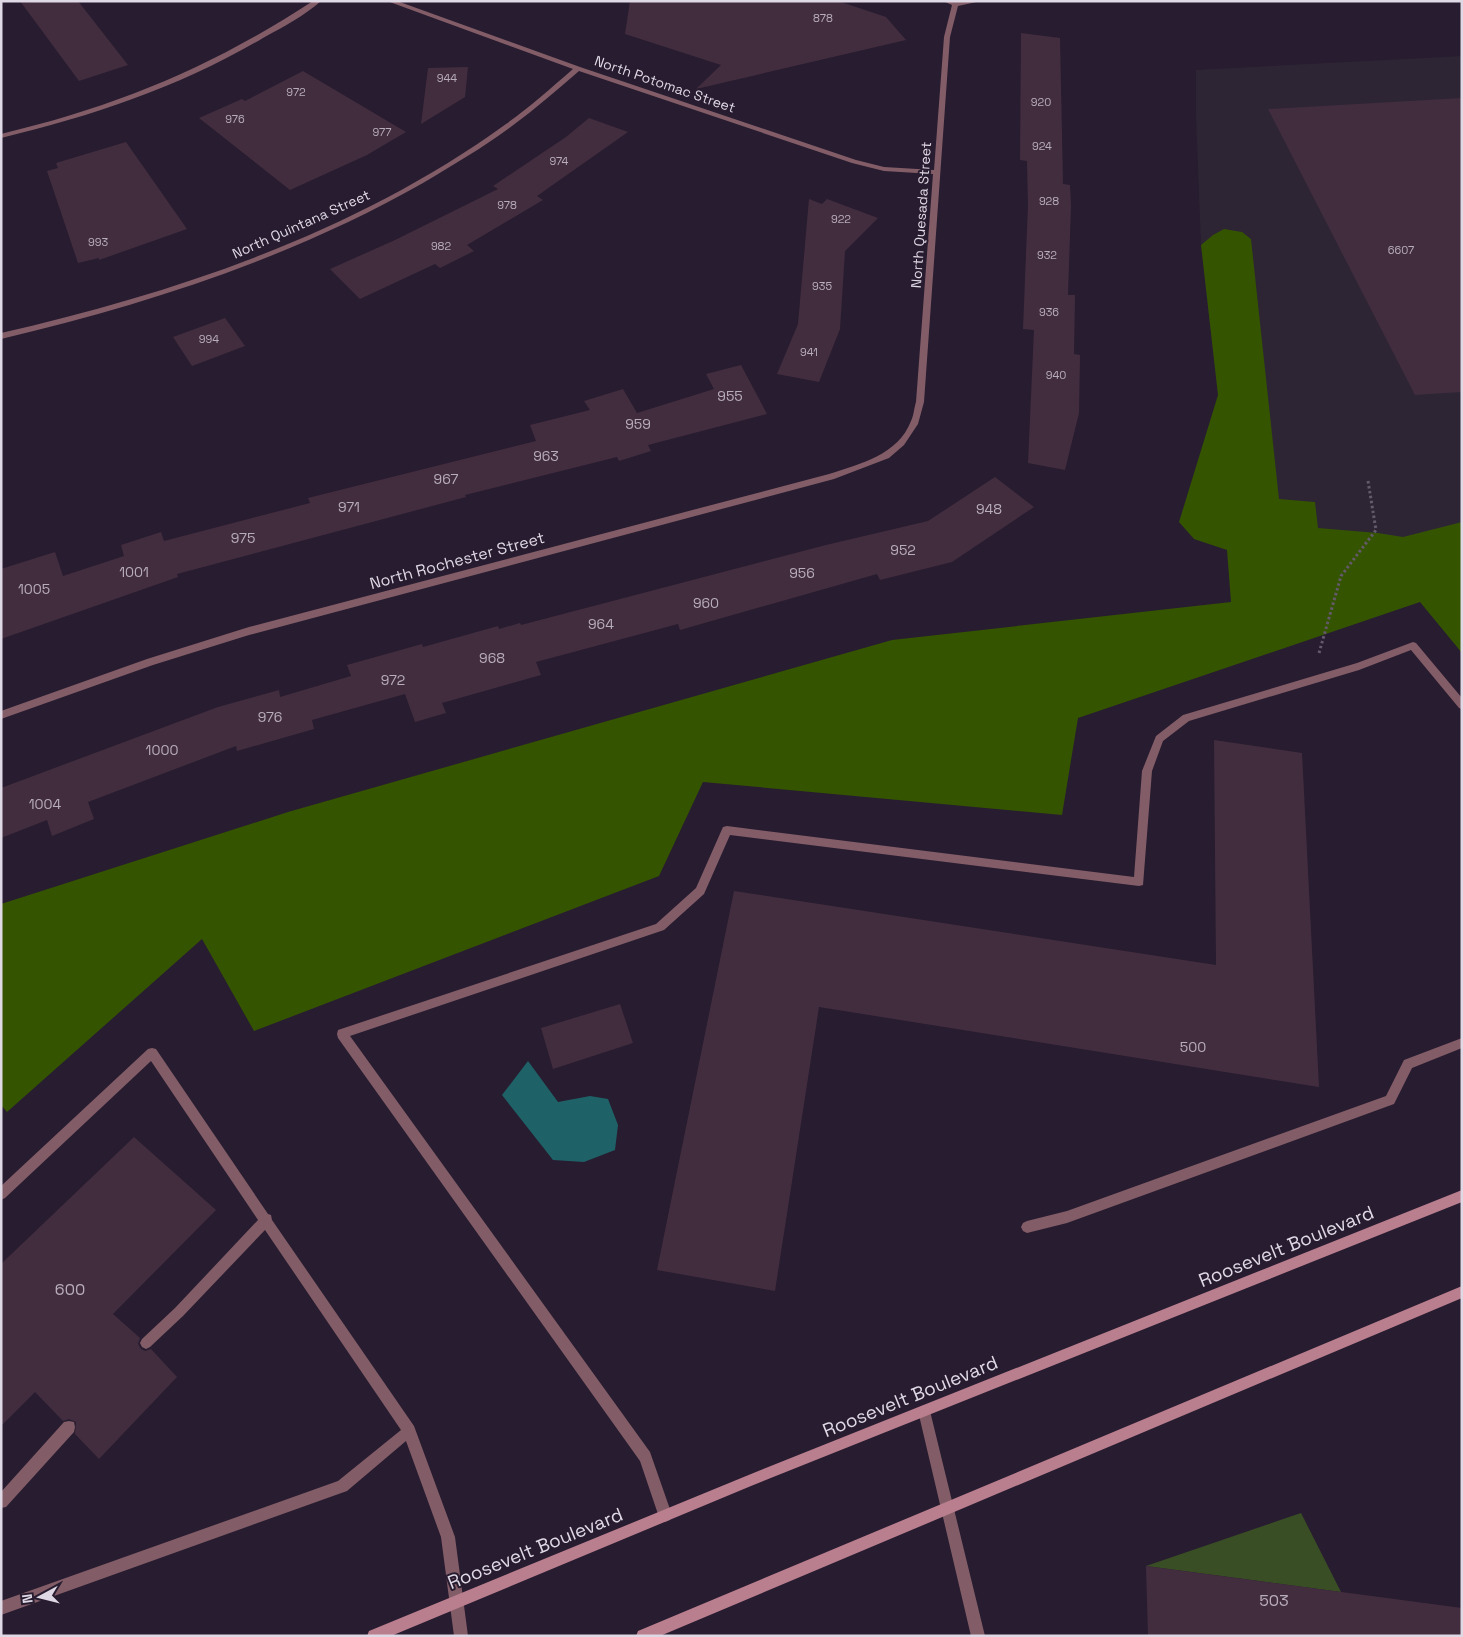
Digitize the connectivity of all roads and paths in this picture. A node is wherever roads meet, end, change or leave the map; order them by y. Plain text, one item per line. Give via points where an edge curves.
1 (318, 1) edge
2 (390, 1) edge
3 (946, 1) edge
4 (978, 1) edge
5 (955, 4) junction
6 (578, 68) junction
7 (1, 136) edge
8 (936, 172) junction
9 (1, 336) edge
10 (912, 428) joint
11 (1368, 481) dead end
12 (1312, 680) junction
13 (1462, 705) edge
14 (1, 715) edge
15 (1462, 1043) edge
16 (1, 1194) edge
17 (1462, 1196) edge
18 (267, 1219) junction
19 (1027, 1227) dead end
20 (1462, 1292) edge
21 (146, 1343) dead end
22 (924, 1411) junction
23 (69, 1427) dead end
24 (410, 1431) junction
25 (1, 1502) edge
26 (948, 1506) junction
27 (665, 1515) junction
28 (457, 1601) junction
29 (1, 1608) edge
30 (374, 1636) edge
31 (461, 1636) edge
32 (643, 1636) edge
33 (978, 1636) edge

1 - 7 street via 245,47 158,89 91,112
2 - 6 street, North Potomac Street
3 - 5 street
4 - 5 street
5 - 8 street, North Quesada Street via 947,37
6 - 8 street, North Potomac Street via 854,162 884,170
6 - 9 street, North Quintana Street via 516,120 482,143 404,191 344,221 182,286 73,319
8 - 10 street, North Quesada Street via 920,402
10 - 14 street, North Rochester Street via 886,456 831,477 257,629 150,662
11 - 12 path via 1376,530 1341,576
12 - 13 street via 1413,646
12 - 27 street via 1186,718 1159,739 1147,771 1139,882 727,830 700,891 660,927 342,1034 645,1458
15 - 19 street via 1408,1064 1390,1100 1067,1217
16 - 18 street via 152,1053
17 - 22 main road, Roosevelt Boulevard
18 - 21 street
18 - 24 street
20 - 26 main road
22 - 26 street
22 - 27 main road, Roosevelt Boulevard
23 - 25 street
24 - 28 street via 448,1537
24 - 29 street via 342,1486
26 - 32 main road
26 - 33 street
27 - 28 main road, Roosevelt Boulevard
28 - 30 main road, Roosevelt Boulevard
28 - 31 street

